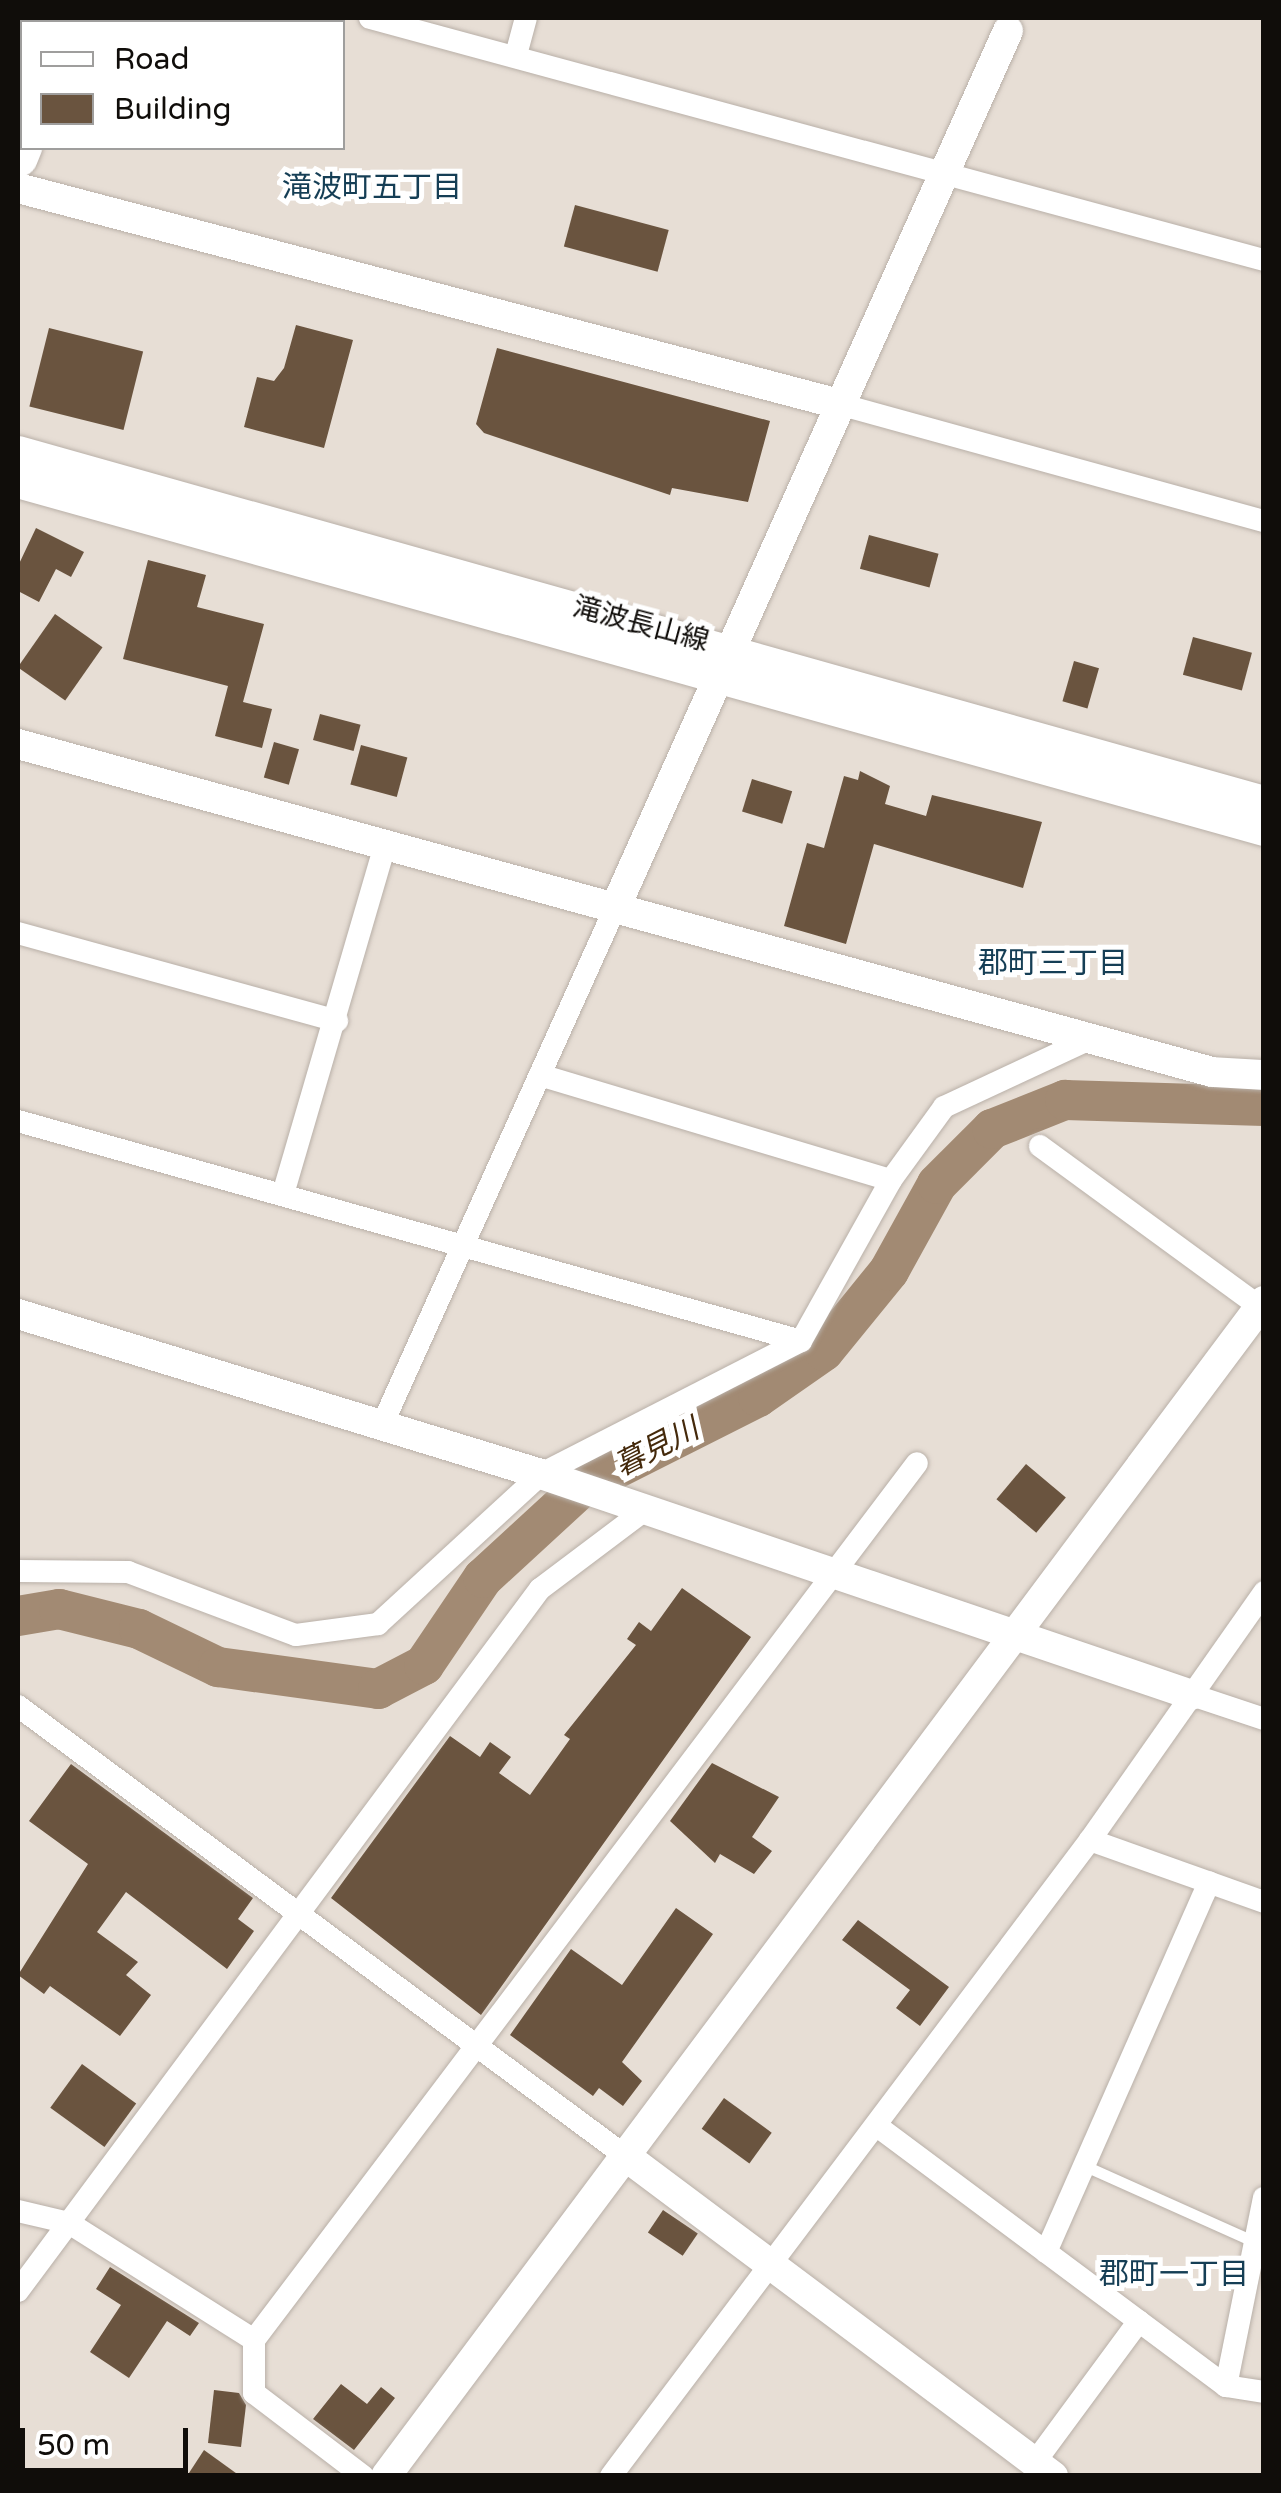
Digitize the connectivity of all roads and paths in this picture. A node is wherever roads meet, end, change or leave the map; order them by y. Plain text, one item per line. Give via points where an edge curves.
1 (370, 18) edge
2 (526, 18) edge
3 (1008, 31) dead end
4 (516, 55) junction
5 (943, 172) junction
6 (18, 188) edge
7 (1264, 260) edge
8 (839, 404) junction
9 (18, 452) edge
10 (18, 482) edge
11 (1264, 522) edge
12 (725, 662) junction
13 (18, 744) edge
14 (1264, 802) edge
15 (1264, 830) edge
16 (385, 845) junction
17 (616, 906) junction
18 (18, 934) edge
19 (337, 1021) junction
20 (1090, 1039) junction
21 (1264, 1075) edge
22 (540, 1076) junction
23 (18, 1120) edge
24 (1040, 1146) dead end
25 (891, 1180) junction
26 (282, 1194) junction
27 (461, 1252) junction
28 (1262, 1306) edge
29 (18, 1314) edge
30 (801, 1341) junction
31 (382, 1425) junction
32 (917, 1463) dead end
33 (541, 1474) junction
34 (636, 1511) junction
35 (18, 1570) edge
36 (833, 1576) junction
37 (1264, 1592) edge
38 (1010, 1636) junction
39 (1192, 1695) junction
40 (18, 1706) edge
41 (1264, 1719) edge
42 (1090, 1840) junction
43 (1208, 1882) junction
44 (1264, 1902) edge
45 (301, 1916) junction
46 (480, 2048) junction
47 (876, 2126) junction
48 (624, 2155) junction
49 (1083, 2166) junction
50 (1264, 2198) edge
51 (18, 2211) edge
52 (69, 2223) junction
53 (1253, 2241) junction
54 (1046, 2252) junction
55 (770, 2264) junction
56 (18, 2291) edge
57 (1139, 2321) junction
58 (254, 2340) junction
59 (1226, 2386) junction
60 (1264, 2392) edge
61 (1044, 2469) edge
62 (363, 2476) edge
63 (386, 2476) edge
64 (611, 2476) edge

1 - 4 street
2 - 4 street
3 - 5 street
4 - 5 street
5 - 7 street
5 - 8 street
6 - 8 street
8 - 11 street
8 - 12 street
9 - 12 main road, 滝波長山線
10 - 12 main road, 滝波長山線
12 - 14 main road, 滝波長山線
12 - 15 main road, 滝波長山線
12 - 17 street
13 - 16 street
16 - 17 street
16 - 19 street
17 - 20 street
17 - 22 street
18 - 19 street
19 - 26 street
20 - 21 street via 1212,1072
20 - 25 street via 944,1106
22 - 25 street
22 - 27 street
23 - 26 street
24 - 28 street
25 - 30 street
26 - 27 street
27 - 30 street
27 - 31 street
28 - 38 street
29 - 31 street
30 - 33 street
31 - 33 street
32 - 36 street
33 - 34 street
33 - 35 street via 378,1624 296,1635 128,1572
34 - 36 street
34 - 45 street via 540,1590
36 - 38 street
36 - 46 street
37 - 39 street
38 - 39 street
38 - 48 street
39 - 41 street
39 - 42 street
40 - 45 street
42 - 43 street
42 - 47 street
43 - 44 street
43 - 49 street
45 - 46 street
45 - 52 street
46 - 48 street
46 - 58 street
47 - 54 street
47 - 55 street
48 - 55 street
48 - 63 street
49 - 53 lane
49 - 54 street
50 - 53 street
51 - 52 street
52 - 56 street
52 - 58 street
53 - 59 street
54 - 57 street
55 - 61 street
55 - 64 street
57 - 59 street
57 - 61 street
58 - 62 street via 254,2393
59 - 60 street

